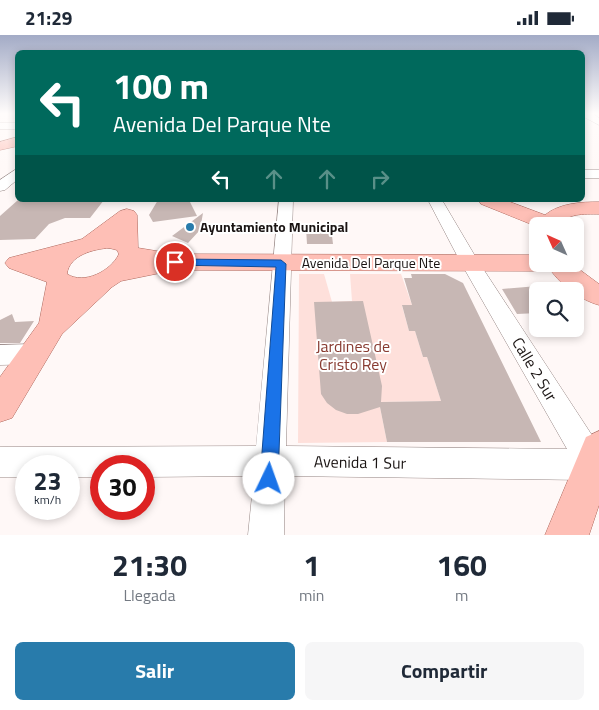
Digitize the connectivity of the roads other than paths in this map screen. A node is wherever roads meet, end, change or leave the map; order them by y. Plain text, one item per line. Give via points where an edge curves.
1 (15, 142) edge
2 (0, 146) edge
3 (15, 174) edge
4 (585, 174) edge
5 (599, 174) edge
6 (0, 175) edge
7 (15, 175) edge
8 (0, 187) edge
9 (286, 202) edge
10 (436, 202) edge
11 (493, 202) edge
12 (591, 205) edge
13 (131, 207) edge
14 (530, 217) edge
15 (556, 217) edge
16 (85, 246) junction
17 (128, 250) junction
18 (175, 262) junction
19 (8, 263) edge
20 (470, 263) junction
21 (529, 263) edge
22 (281, 264) junction
23 (567, 273) edge
24 (110, 277) junction
25 (57, 279) junction
26 (599, 297) edge
27 (52, 325) junction
28 (34, 354) junction
29 (0, 355) edge
30 (0, 406) edge
31 (270, 461) junction
32 (0, 463) edge
33 (598, 464) edge
34 (266, 535) edge
35 (567, 535) edge

1 - 2 main road
3 - 6 street
4 - 5 street
7 - 8 street
9 - 22 street
10 - 20 street, Calle 2 Sur
11 - 14 main road
12 - 15 main road
13 - 16 main road
13 - 17 main road
16 - 17 main road via 111,241
16 - 19 main road
16 - 25 main road via 58,264
17 - 18 main road
17 - 24 main road via 124,267
18 - 22 main road, Avenida Del Parque Nte
18 - 24 main road
19 - 25 main road
20 - 21 main road, Avenida Del Parque Nte
20 - 22 main road, Avenida Del Parque Nte
20 - 33 street, Calle 2 Sur
22 - 31 street
23 - 26 main road
24 - 25 main road via 78,287
24 - 27 main road
25 - 27 main road
27 - 28 main road
28 - 29 street
28 - 30 main road
31 - 32 street, Avenida 1 Sur
31 - 33 street, Avenida 1 Sur
31 - 34 street
33 - 35 main road

